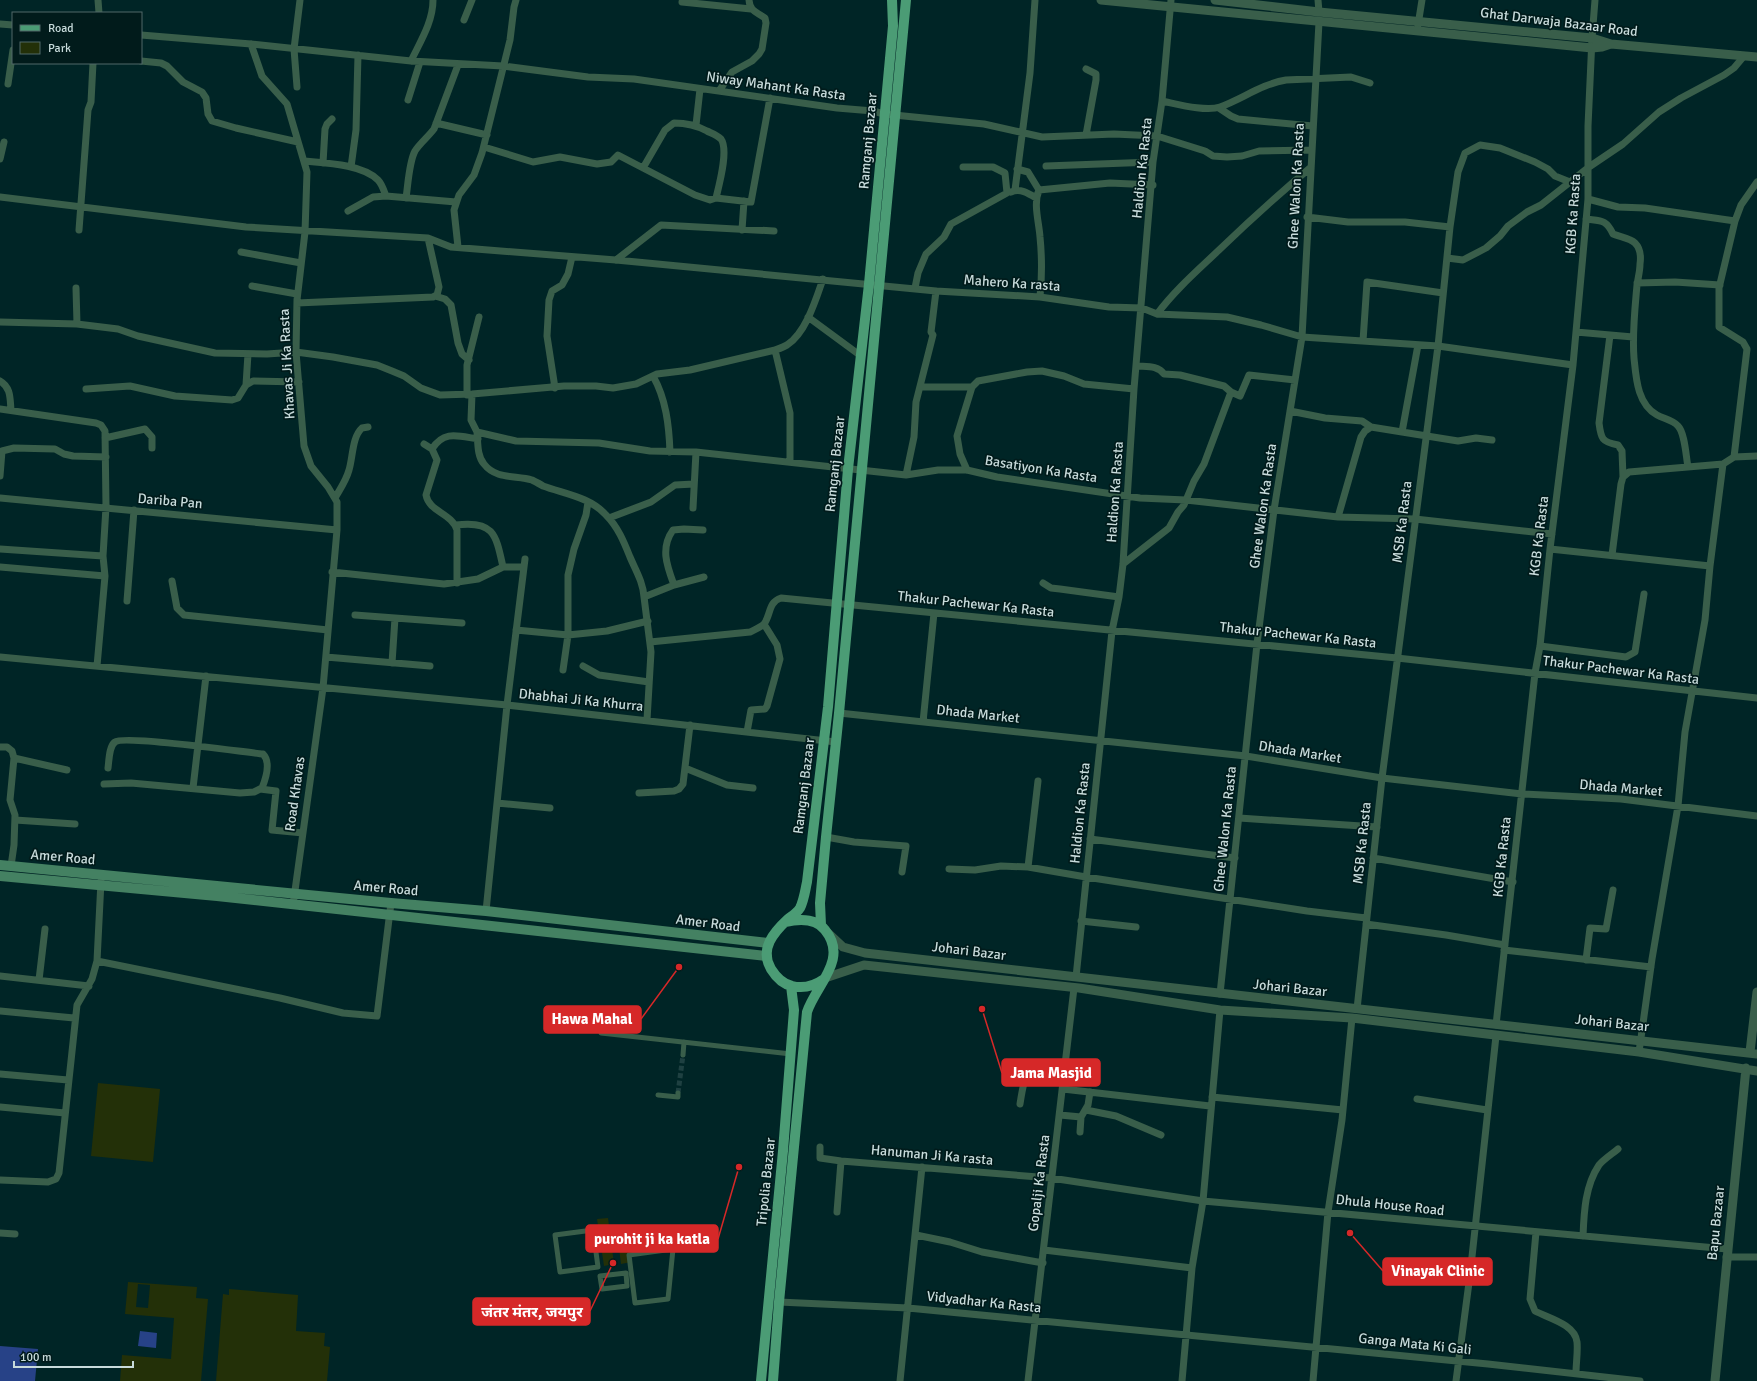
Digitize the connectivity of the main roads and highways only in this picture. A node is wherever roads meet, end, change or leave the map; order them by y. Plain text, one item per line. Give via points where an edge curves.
1 (892, 0) edge
2 (905, 0) edge
3 (889, 115) junction
4 (874, 284) junction
5 (0, 865) edge
6 (0, 876) edge
7 (785, 922) junction
8 (824, 928) junction
9 (768, 943) junction
10 (767, 956) junction
11 (824, 978) junction
12 (791, 986) junction
13 (768, 1302) junction
14 (779, 1302) junction
15 (762, 1381) edge
16 (773, 1381) edge

1 - 3 main road, Ramganj Bazaar
2 - 3 main road, Ramganj Bazaar
3 - 4 main road, Ramganj Bazaar
4 - 7 main road, Ramganj Bazaar via 861,356 848,469 828,707 804,896 799,910
4 - 8 main road, Ramganj Bazaar via 840,713 820,903
5 - 9 main road, Amer Road via 486,911
6 - 10 main road, Amer Road
7 - 8 main road via 803,920
7 - 9 main road
8 - 11 main road via 834,949 834,960
9 - 10 main road
10 - 12 main road via 774,975
11 - 12 main road via 808,987
11 - 14 main road, Tripolia Bazaar via 810,1001 807,1012
12 - 13 main road, Tripolia Bazaar via 794,1010
13 - 14 main road
13 - 15 main road, Tripolia Bazaar
14 - 16 main road, Tripolia Bazaar

